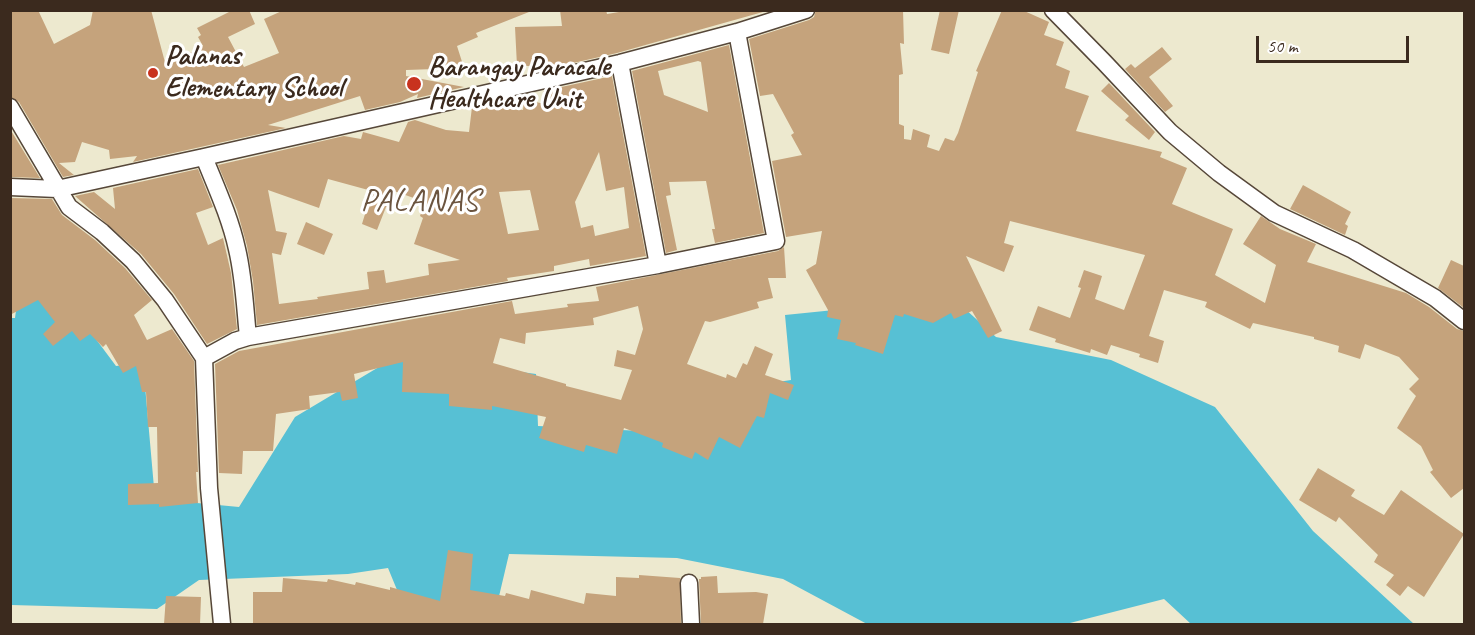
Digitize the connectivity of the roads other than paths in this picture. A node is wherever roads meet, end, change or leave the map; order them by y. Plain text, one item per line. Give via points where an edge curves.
1 (806, 10) edge
2 (1053, 10) edge
3 (737, 32) junction
4 (620, 63) junction
5 (10, 107) edge
6 (204, 157) junction
7 (10, 187) edge
8 (57, 189) junction
9 (658, 265) junction
10 (1464, 321) edge
11 (248, 337) junction
12 (204, 358) junction
13 (689, 583) dead end
14 (222, 624) edge
15 (691, 624) edge

1 - 3 street
2 - 10 street via 1170,132 1219,173 1274,213 1353,250 1435,298
3 - 4 street
3 - 9 street via 776,241
4 - 6 street
4 - 9 street
5 - 8 street
6 - 8 street
6 - 11 street via 237,249
7 - 8 street
8 - 12 street via 69,207 133,261
9 - 11 street
11 - 12 street
12 - 14 street via 209,488
13 - 15 street

